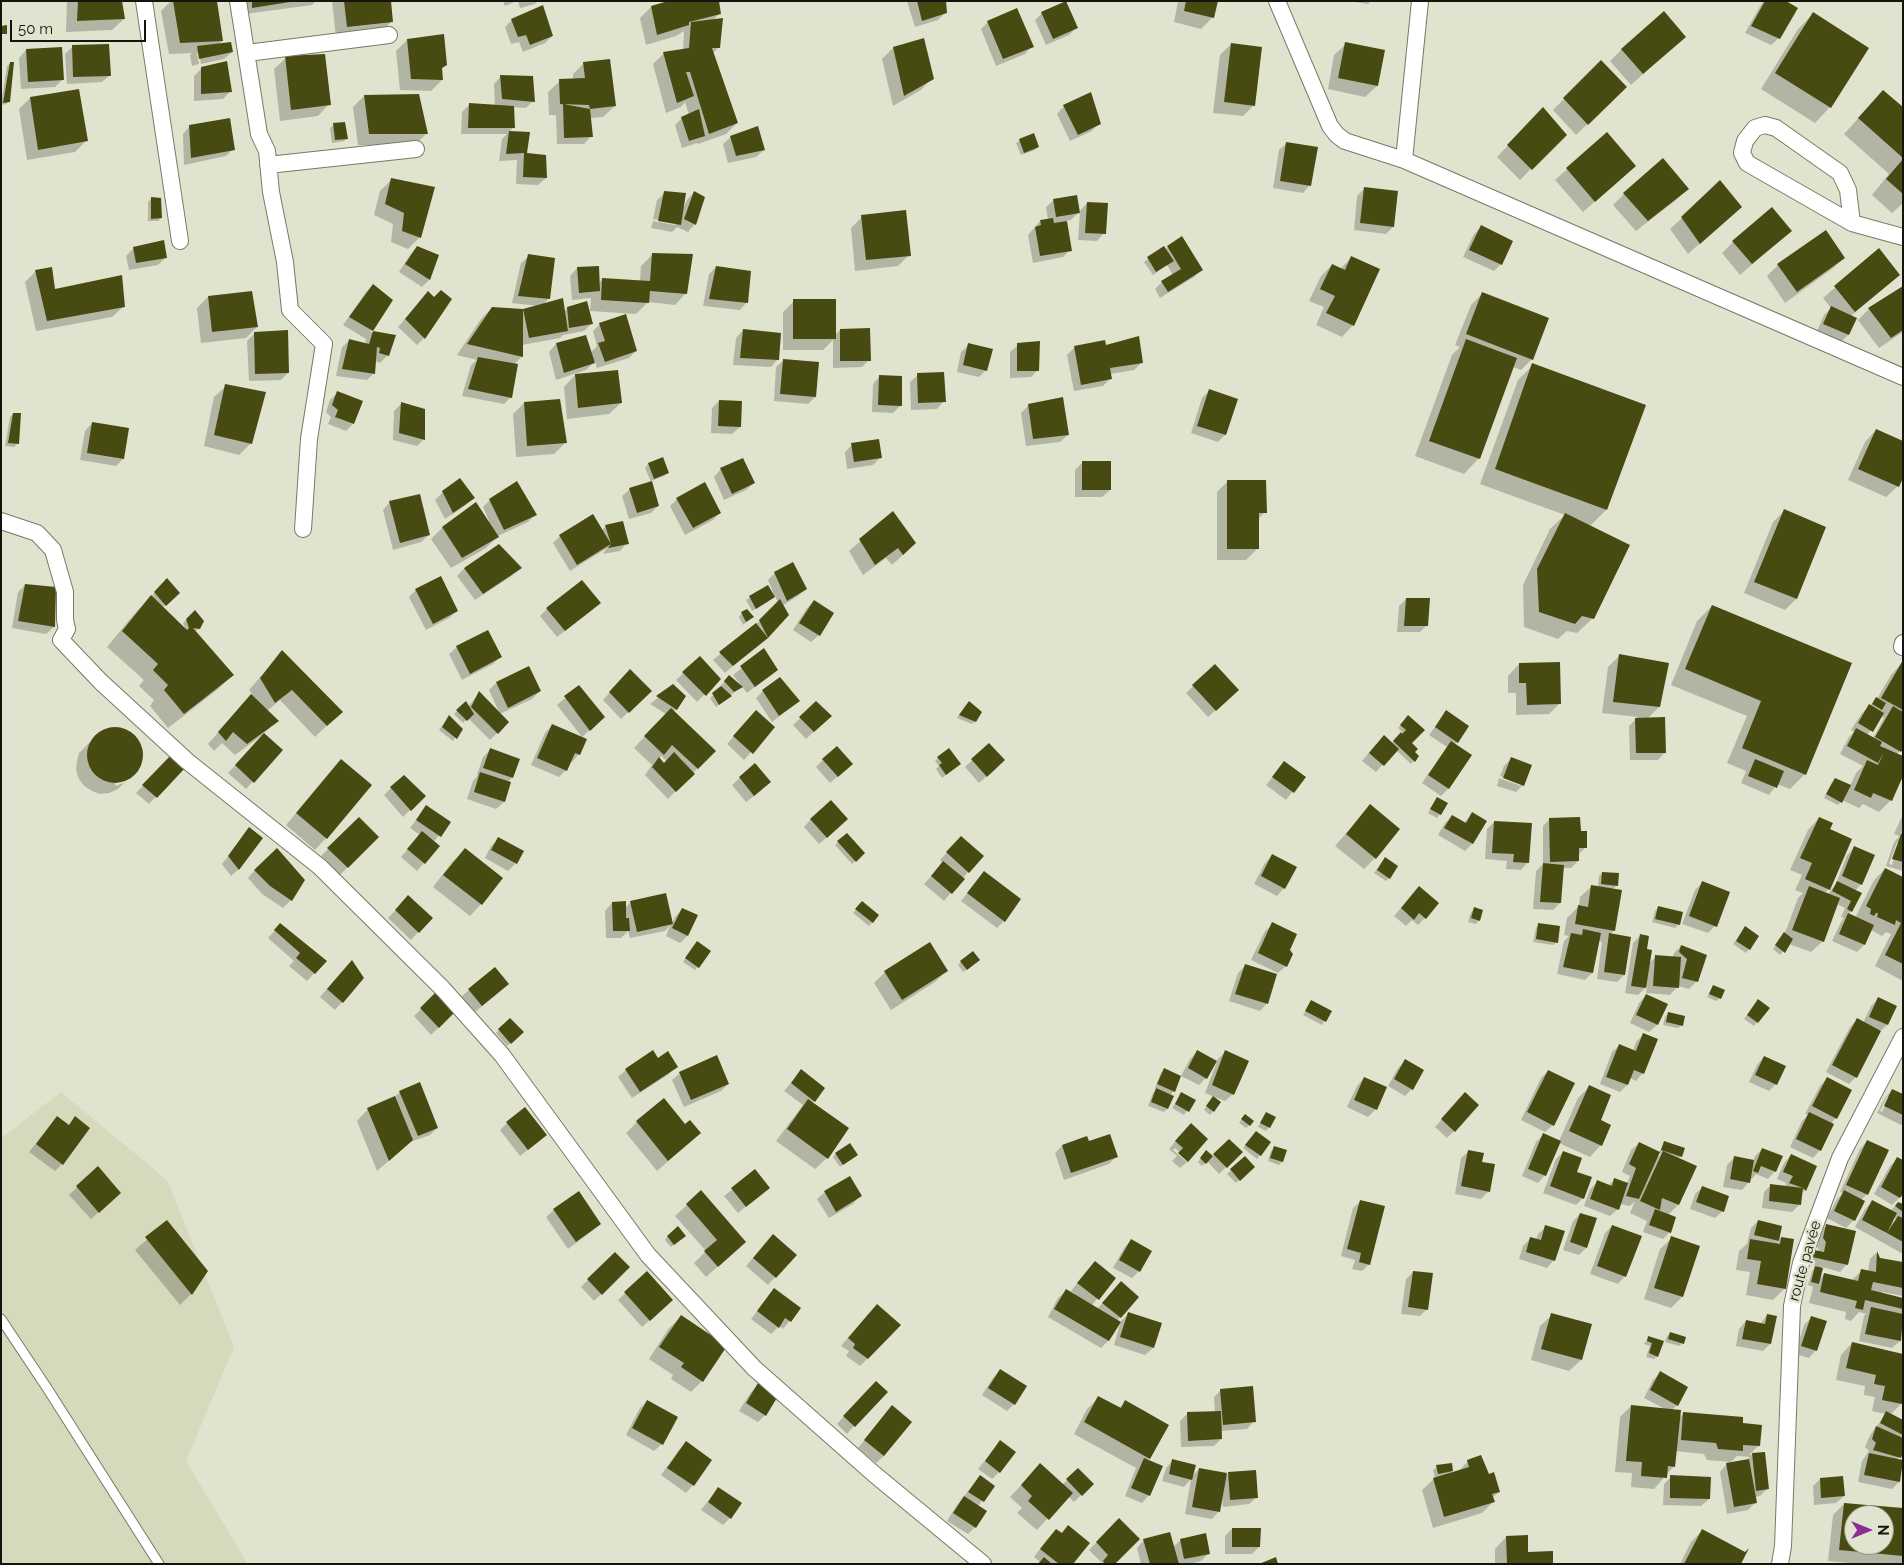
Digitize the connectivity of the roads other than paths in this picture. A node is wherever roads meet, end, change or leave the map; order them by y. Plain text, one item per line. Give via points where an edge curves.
1 (144, 1) edge
2 (238, 1) edge
3 (1277, 1) edge
4 (1420, 1) edge
5 (389, 36) dead end
6 (247, 53) junction
7 (416, 149) dead end
8 (1404, 160) junction
9 (268, 165) junction
10 (1852, 223) junction
11 (1903, 238) edge
12 (180, 240) dead end
13 (1903, 377) edge
14 (1, 521) edge
15 (303, 529) dead end
16 (1903, 1037) edge
17 (1, 1319) edge
18 (158, 1564) edge
19 (982, 1564) edge
20 (1780, 1564) edge

1 - 12 street
2 - 6 street
3 - 8 street via 1330,126 1337,135 1345,141
4 - 8 street
5 - 6 street
6 - 9 street via 259,134 267,151
7 - 9 street
8 - 13 street
9 - 15 street via 290,310 324,344 309,438
10 - 10 street via 1747,164 1742,154 1745,141 1755,128 1765,125 1776,128 1840,173 1848,190
10 - 11 street
14 - 19 street via 37,533 53,550 65,592 68,629 60,640 187,761 320,867 443,989 502,1055 648,1255 754,1368
16 - 20 street, route pavée via 1840,1158 1801,1264 1792,1306
17 - 18 lane

